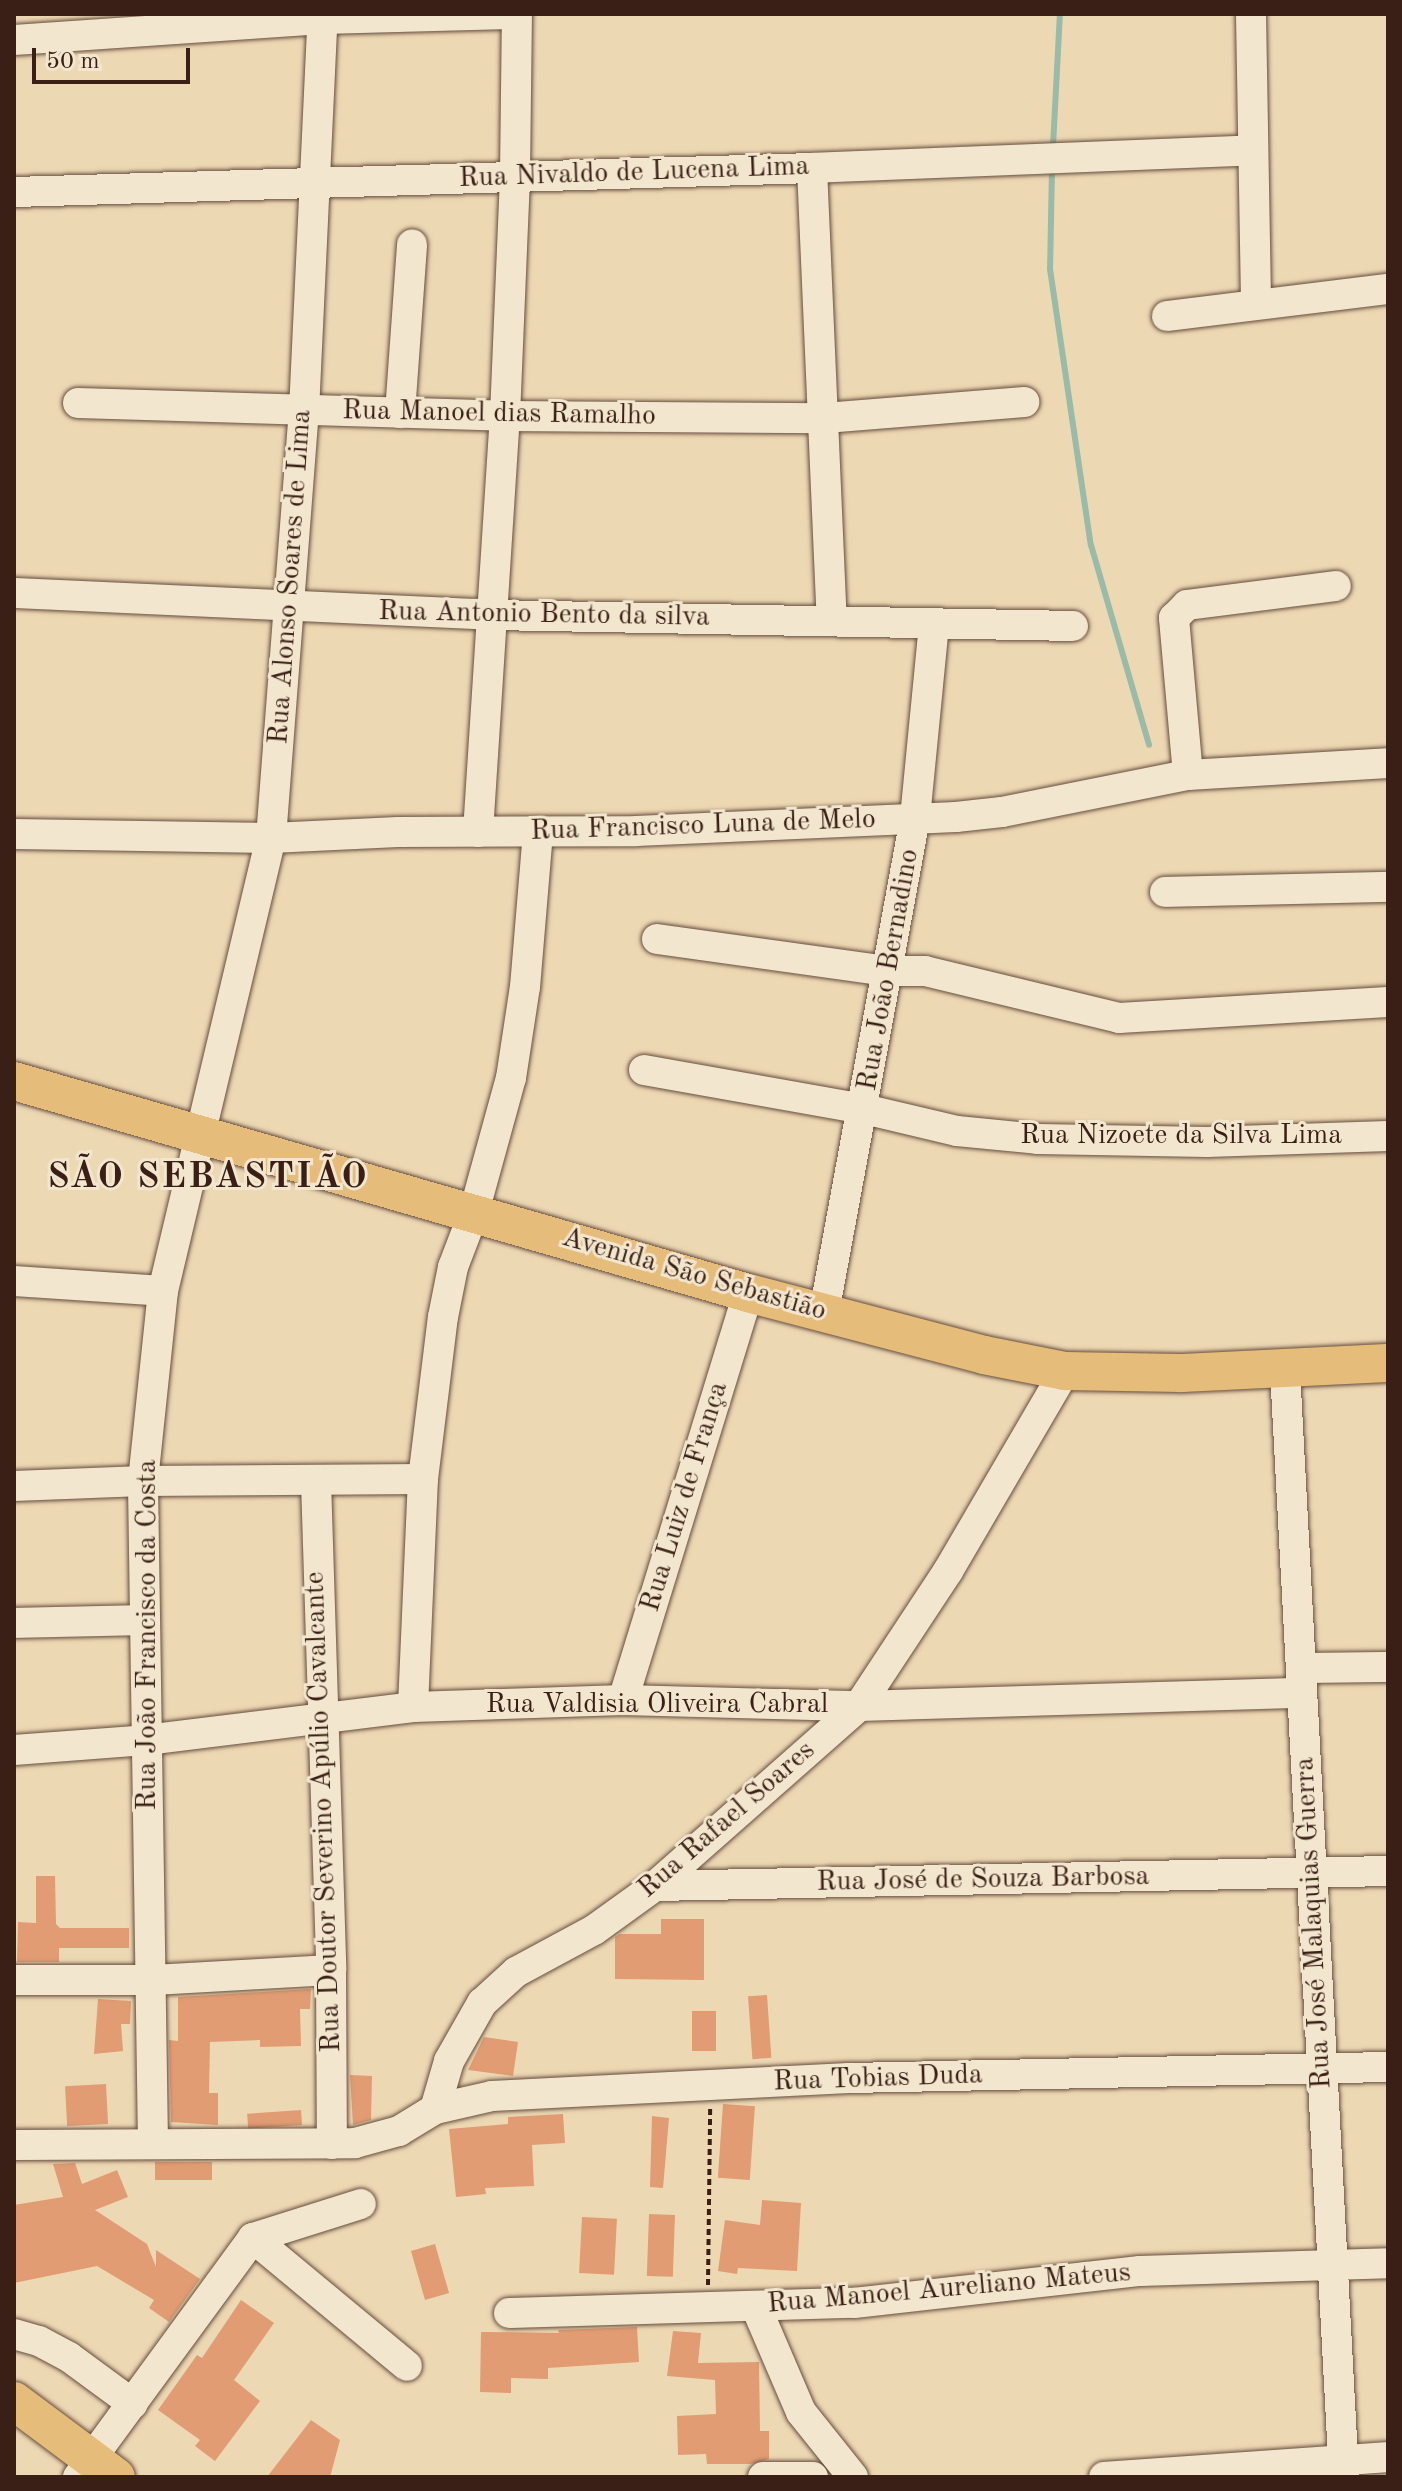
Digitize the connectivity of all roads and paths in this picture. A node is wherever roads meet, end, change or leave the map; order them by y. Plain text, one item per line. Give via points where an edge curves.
1 (17, 14) edge
2 (510, 14) edge
3 (517, 14) edge
4 (1251, 14) edge
5 (322, 17) edge
6 (172, 22) edge
7 (14, 29) edge
8 (14, 40) edge
9 (1253, 150) junction
10 (812, 168) junction
11 (515, 174) junction
12 (313, 184) junction
13 (14, 192) edge
14 (412, 244) dead end
15 (1388, 289) edge
16 (1256, 304) junction
17 (1167, 316) dead end
18 (1024, 402) dead end
19 (78, 403) dead end
20 (304, 411) junction
21 (400, 413) junction
22 (505, 416) junction
23 (825, 418) junction
24 (1336, 586) dead end
25 (14, 593) edge
26 (291, 608) junction
27 (492, 615) junction
28 (832, 621) junction
29 (934, 624) junction
30 (1073, 626) dead end
31 (1388, 763) edge
32 (1188, 775) junction
33 (915, 818) junction
34 (478, 832) junction
35 (538, 832) junction
36 (14, 834) edge
37 (271, 838) junction
38 (1388, 887) edge
39 (1165, 892) dead end
40 (657, 939) dead end
41 (888, 971) junction
42 (1388, 1002) edge
43 (644, 1070) dead end
44 (14, 1081) edge
45 (864, 1109) junction
46 (200, 1132) junction
47 (1388, 1136) edge
48 (474, 1212) junction
49 (14, 1281) edge
50 (163, 1291) junction
51 (748, 1293) junction
52 (824, 1313) junction
53 (1388, 1363) edge
54 (1285, 1370) junction
55 (1065, 1371) junction
56 (423, 1479) junction
57 (143, 1481) junction
58 (316, 1481) junction
59 (14, 1486) edge
60 (143, 1620) junction
61 (14, 1623) edge
62 (1388, 1667) edge
63 (1301, 1680) junction
64 (623, 1700) junction
65 (859, 1706) junction
66 (413, 1707) junction
67 (320, 1720) junction
68 (146, 1740) junction
69 (14, 1750) edge
70 (1388, 1871) edge
71 (1312, 1873) junction
72 (655, 1886) junction
73 (331, 1970) junction
74 (14, 1980) edge
75 (153, 1980) junction
76 (1388, 2067) edge
77 (1322, 2069) junction
78 (710, 2085) junction
79 (435, 2109) junction
80 (153, 2143) junction
81 (332, 2144) junction
82 (14, 2145) edge
83 (361, 2204) dead end
84 (253, 2238) junction
85 (1388, 2263) edge
86 (1333, 2265) junction
87 (707, 2307) junction
88 (756, 2307) junction
89 (509, 2313) dead end
90 (14, 2334) edge
91 (407, 2366) dead end
92 (14, 2401) edge
93 (133, 2404) junction
94 (1388, 2457) edge
95 (1344, 2468) edge
96 (95, 2471) edge
97 (763, 2477) edge
98 (813, 2477) edge
99 (853, 2477) edge
100 (1104, 2477) edge

1 - 7 street
2 - 5 street
3 - 11 street
4 - 9 street
5 - 6 street
5 - 12 street, Rua Alonso Soares de Lima
6 - 8 street
9 - 10 street, Rua Nivaldo de Lucena Lima
9 - 16 street
10 - 11 street, Rua Nivaldo de Lucena Lima
10 - 23 street
11 - 12 street, Rua Nivaldo de Lucena Lima
11 - 22 street
12 - 13 street, Rua Nivaldo de Lucena Lima
12 - 20 street, Rua Alonso Soares de Lima
14 - 21 street
15 - 16 street
16 - 17 street
18 - 23 street, Rua Manoel dias Ramalho
19 - 20 street, Rua Manoel dias Ramalho
20 - 21 street, Rua Manoel dias Ramalho
20 - 26 street, Rua Alonso Soares de Lima
21 - 22 street, Rua Manoel dias Ramalho
22 - 23 street, Rua Manoel dias Ramalho
22 - 27 street
23 - 28 street
24 - 32 street via 1187,605 1174,618
25 - 26 street, Rua Antonio Bento da silva
26 - 27 street, Rua Antonio Bento da silva
26 - 37 street, Rua Alonso Soares de Lima
27 - 28 street, Rua Antonio Bento da silva
27 - 34 street
28 - 29 street, Rua Antonio Bento da silva
29 - 30 street, Rua Antonio Bento da silva
29 - 33 street, Rua João Bernadino
31 - 32 street, Rua Francisco Luna de Melo
32 - 33 street, Rua Francisco Luna de Melo via 1002,812
33 - 35 street, Rua Francisco Luna de Melo
33 - 41 street, Rua João Bernadino
34 - 35 street, Rua Francisco Luna de Melo
34 - 37 street, Rua Francisco Luna de Melo
35 - 48 street via 511,1078
36 - 37 street, Rua Francisco Luna de Melo
37 - 46 street, Rua Alonso Soares de Lima
38 - 39 street
40 - 41 street
41 - 42 street via 936,973 1119,1018
41 - 45 street, Rua João Bernadino
43 - 45 street, Rua Nizoete da Silva Lima
44 - 46 main road, Avenida São Sebastião
45 - 47 street, Rua Nizoete da Silva Lima via 957,1131 1038,1139 1207,1142
45 - 52 street, Rua João Bernadino
46 - 48 main road, Avenida São Sebastião
46 - 50 street, Rua João Francisco da Costa
48 - 51 main road, Avenida São Sebastião
48 - 56 street via 445,1305
49 - 50 street
50 - 57 street, Rua João Francisco da Costa
51 - 52 main road, Avenida São Sebastião
51 - 64 street, Rua Luiz de França
52 - 55 main road, Avenida São Sebastião
53 - 54 main road, Avenida São Sebastião
54 - 55 main road, Avenida São Sebastião
54 - 63 street, Rua José Malaquias Guerra
55 - 65 street, Rua Rafael Soares via 948,1571
56 - 58 street
56 - 66 street
57 - 58 street
57 - 59 street
57 - 60 street, Rua João Francisco da Costa
58 - 67 street, Rua Doutor Severino Apúlio Cavalcante
60 - 61 street
60 - 68 street, Rua João Francisco da Costa
62 - 63 street, Rua Valdisia Oliveira Cabral
63 - 65 street, Rua Valdisia Oliveira Cabral
63 - 71 street, Rua José Malaquias Guerra
64 - 65 street, Rua Valdisia Oliveira Cabral
64 - 66 street, Rua Valdisia Oliveira Cabral
65 - 72 street, Rua Rafael Soares
66 - 67 street, Rua Valdisia Oliveira Cabral
67 - 68 street, Rua Valdisia Oliveira Cabral
67 - 73 street, Rua Doutor Severino Apúlio Cavalcante
68 - 69 street, Rua Valdisia Oliveira Cabral
68 - 75 street, Rua João Francisco da Costa
70 - 71 street, Rua José de Souza Barbosa
71 - 72 street, Rua José de Souza Barbosa
71 - 77 street, Rua José Malaquias Guerra
72 - 79 street, Rua Rafael Soares via 594,1930 516,1972 482,2003 462,2031
73 - 75 street
73 - 81 street, Rua Doutor Severino Apúlio Cavalcante
74 - 75 street
75 - 80 street, Rua João Francisco da Costa
76 - 77 street, Rua Tobias Duda
77 - 78 street, Rua Tobias Duda
77 - 86 street, Rua José Malaquias Guerra
78 - 79 street, Rua Tobias Duda via 492,2096
78 - 87 path
79 - 81 street, Rua Tobias Duda via 380,2139
80 - 81 street, Rua Tobias Duda
80 - 82 street, Rua Tobias Duda
83 - 84 street
84 - 91 street
84 - 93 street
85 - 86 street, Rua Manoel Aureliano Mateus
86 - 88 street, Rua Manoel Aureliano Mateus via 1140,2271 854,2303
86 - 95 street, Rua José Malaquias Guerra
87 - 88 street, Rua Manoel Aureliano Mateus
87 - 89 street, Rua Manoel Aureliano Mateus
88 - 99 street via 801,2412
90 - 93 street via 69,2357
92 - 96 main road
93 - 96 street
94 - 95 street
95 - 100 street
97 - 98 street

